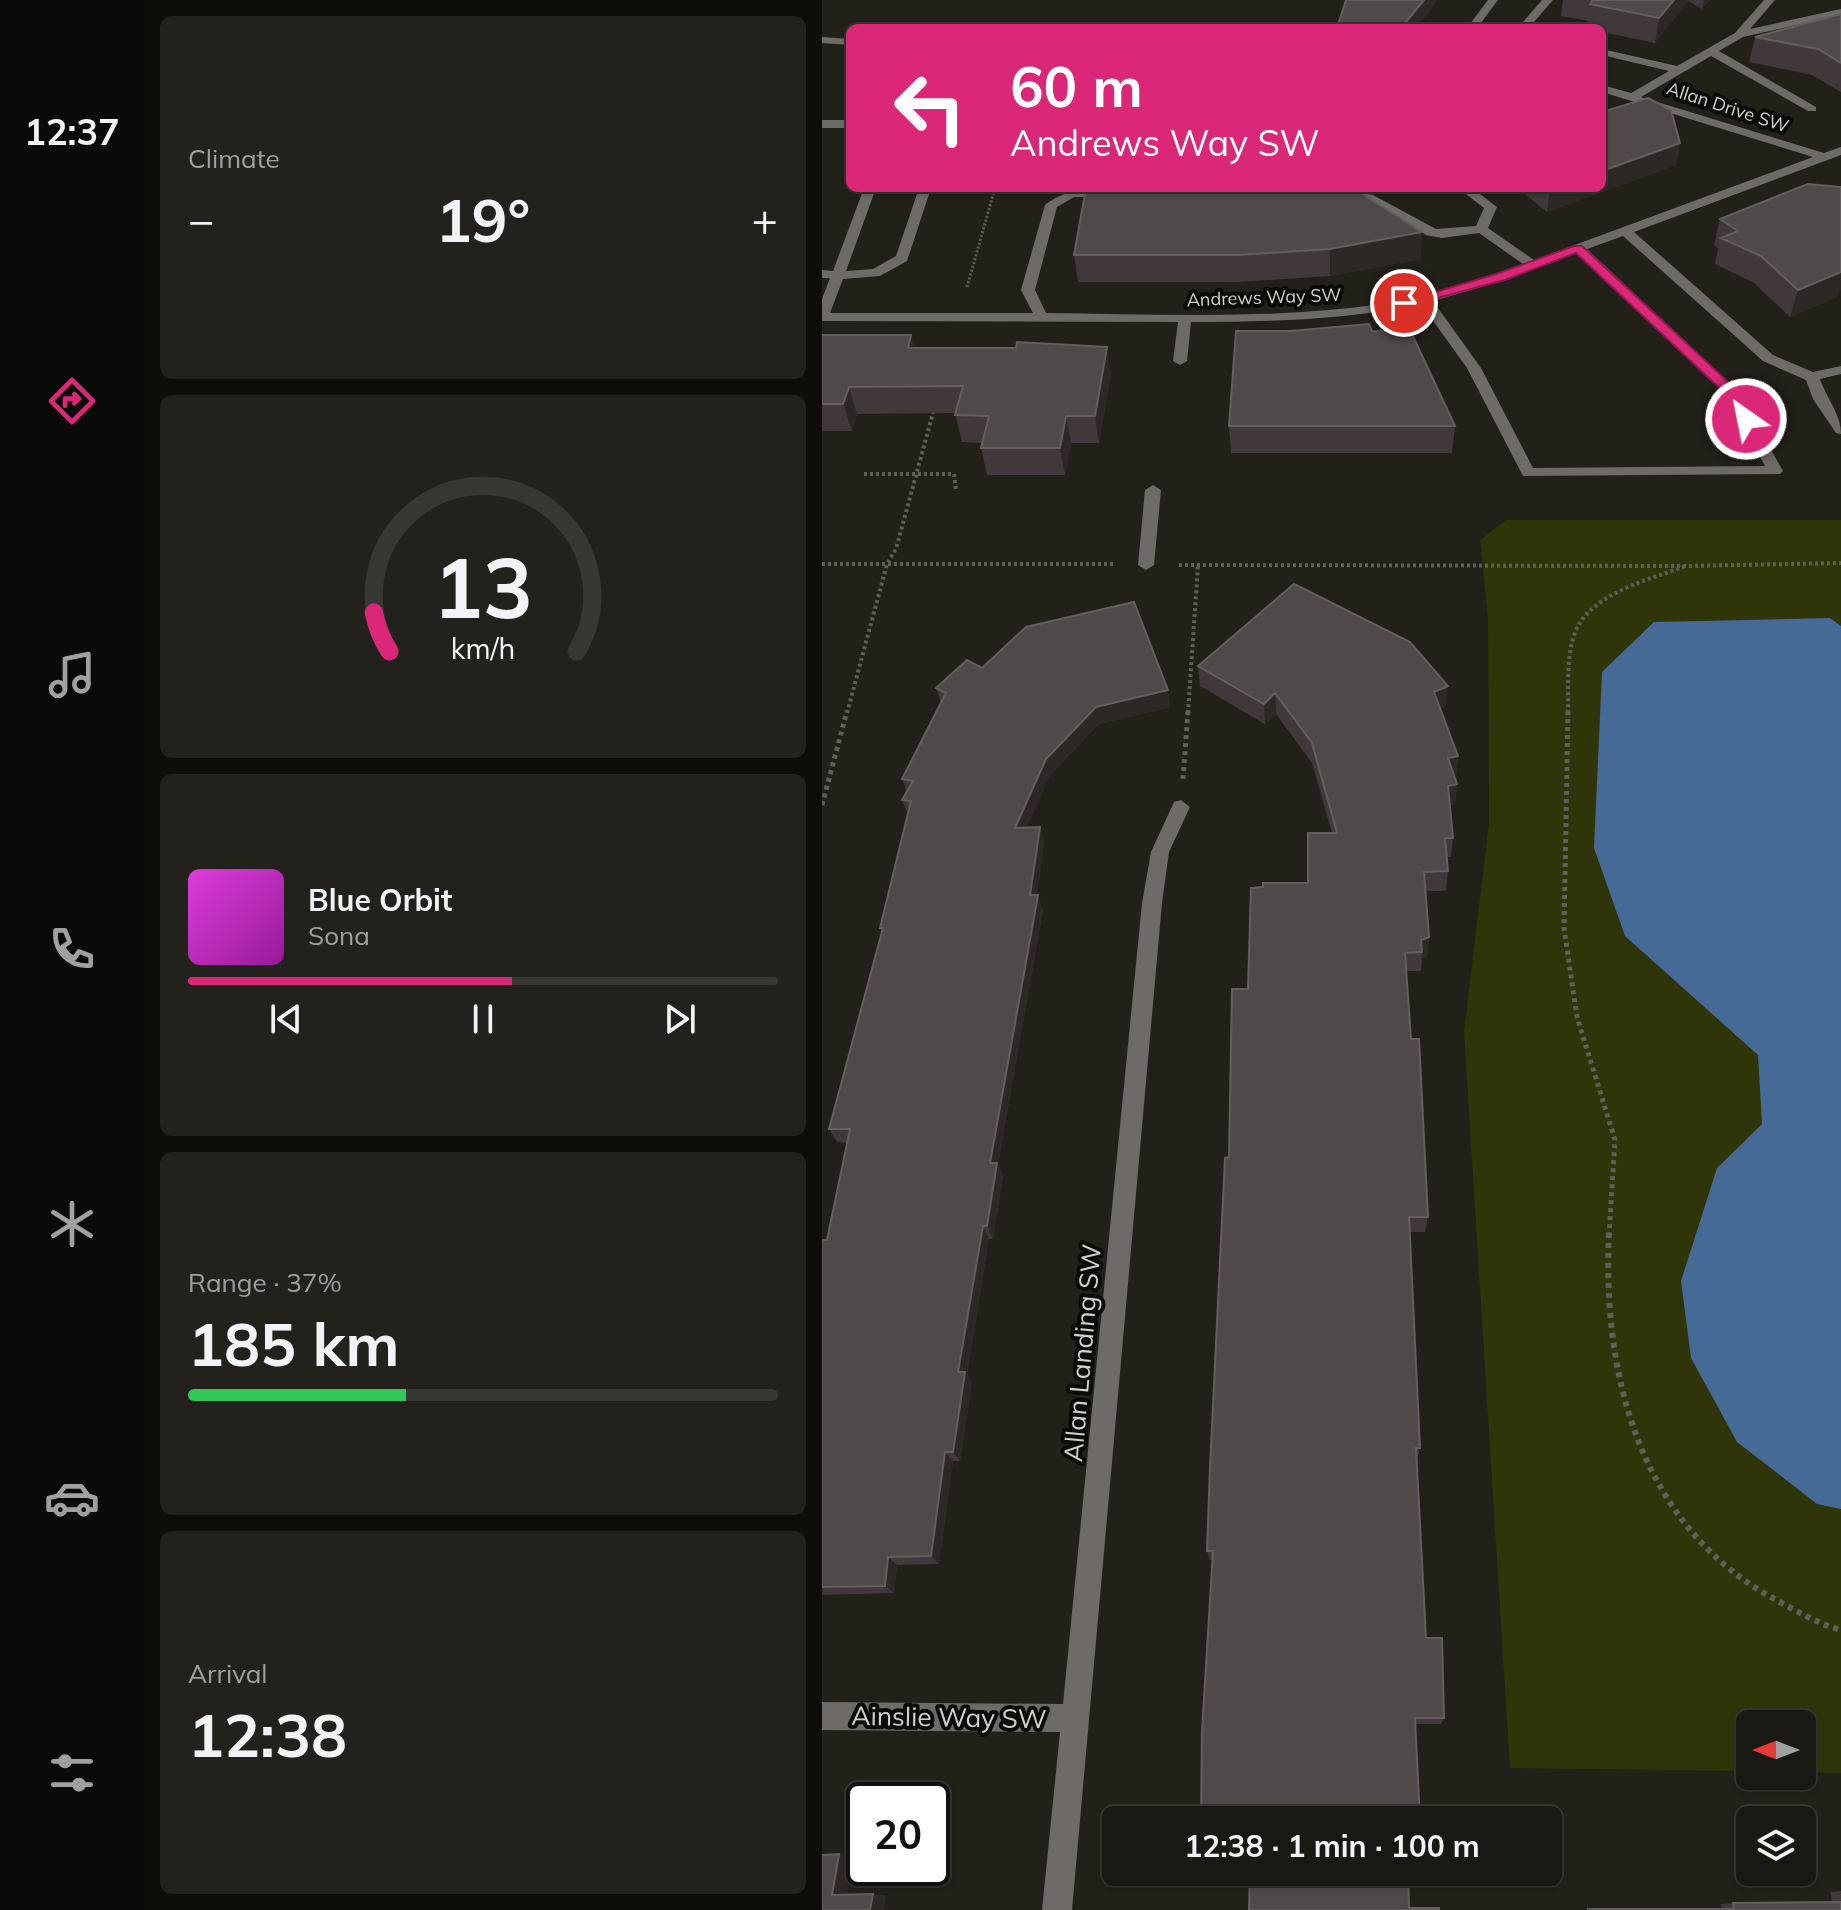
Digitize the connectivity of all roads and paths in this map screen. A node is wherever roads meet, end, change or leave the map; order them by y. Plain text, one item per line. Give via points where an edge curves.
1 (1493, 0) edge
2 (1548, 0) edge
3 (1770, 0) edge
4 (1841, 12) edge
5 (1475, 24) edge
6 (1529, 24) edge
7 (1739, 35) junction
8 (822, 40) edge
9 (846, 44) edge
10 (846, 46) edge
11 (822, 49) edge
12 (1711, 51) junction
13 (1606, 53) edge
14 (1679, 70) junction
15 (1606, 89) edge
16 (1634, 96) junction
17 (1812, 109) dead end
18 (822, 124) edge
19 (846, 124) edge
20 (1841, 152) edge
21 (1825, 157) junction
22 (1841, 164) edge
23 (868, 192) edge
24 (924, 192) edge
25 (994, 192) edge
26 (1470, 192) edge
27 (1120, 193) edge
28 (1326, 193) edge
29 (1481, 229) junction
30 (1625, 231) junction
31 (1578, 248) junction
32 (1533, 265) junction
33 (829, 274) edge
34 (1425, 299) junction
35 (822, 317) edge
36 (959, 318) junction
37 (1042, 318) junction
38 (1185, 318) junction
39 (1180, 361) dead end
40 (1841, 370) edge
41 (1812, 377) junction
42 (936, 403) edge
43 (1841, 430) edge
44 (864, 474) dead end
45 (917, 474) junction
46 (956, 490) dead end
47 (1153, 490) dead end
48 (1841, 563) edge
49 (822, 564) edge
50 (887, 564) junction
51 (1146, 565) junction
52 (1198, 565) junction
53 (1686, 566) junction
54 (822, 805) edge
55 (1181, 807) joint
56 (1841, 1630) edge
57 (822, 1716) edge
58 (1076, 1718) junction
59 (1057, 1910) edge

1 - 5 street
2 - 6 street
3 - 7 street
4 - 7 street
7 - 12 street
8 - 9 street
10 - 11 street
12 - 14 street
12 - 17 street
13 - 14 street
14 - 16 street
15 - 16 street, Allan Drive SW
16 - 21 street, Allan Drive SW
18 - 19 street
20 - 21 street, Andrews Way SW
21 - 22 street, Allan Drive SW
21 - 30 street, Andrews Way SW
23 - 33 street
24 - 33 street via 895,266 868,275
25 - 36 path
26 - 29 street via 1491,207
27 - 37 street via 1072,193 1051,205 1028,290
28 - 29 street via 1375,198 1432,233
29 - 32 street
30 - 31 street, Andrews Way SW
30 - 41 street via 1768,358
31 - 32 street, Andrews Way SW
31 - 34 street via 1732,393 1775,471 1528,473 1474,368
32 - 34 street, Andrews Way SW
33 - 35 street
34 - 38 street, Andrews Way SW via 1331,314
35 - 36 street, Andrews Way SW
36 - 37 street, Andrews Way SW
37 - 38 street, Andrews Way SW
38 - 39 street
40 - 41 street
41 - 43 street
42 - 45 path
44 - 45 path
45 - 46 path via 954,474
45 - 50 path
47 - 51 street
48 - 53 path
49 - 50 path
50 - 51 path
50 - 54 path
51 - 52 path
52 - 53 path
52 - 55 path
53 - 56 path via 1625,588 1598,608 1578,627 1569,664 1564,928 1577,1017 1615,1140 1611,1334 1623,1401 1648,1465 1689,1532 1753,1588
55 - 58 street, Allan Landing SW via 1160,852 1152,903
57 - 58 street, Ainslie Way SW
58 - 59 street, Allan Landing SW

